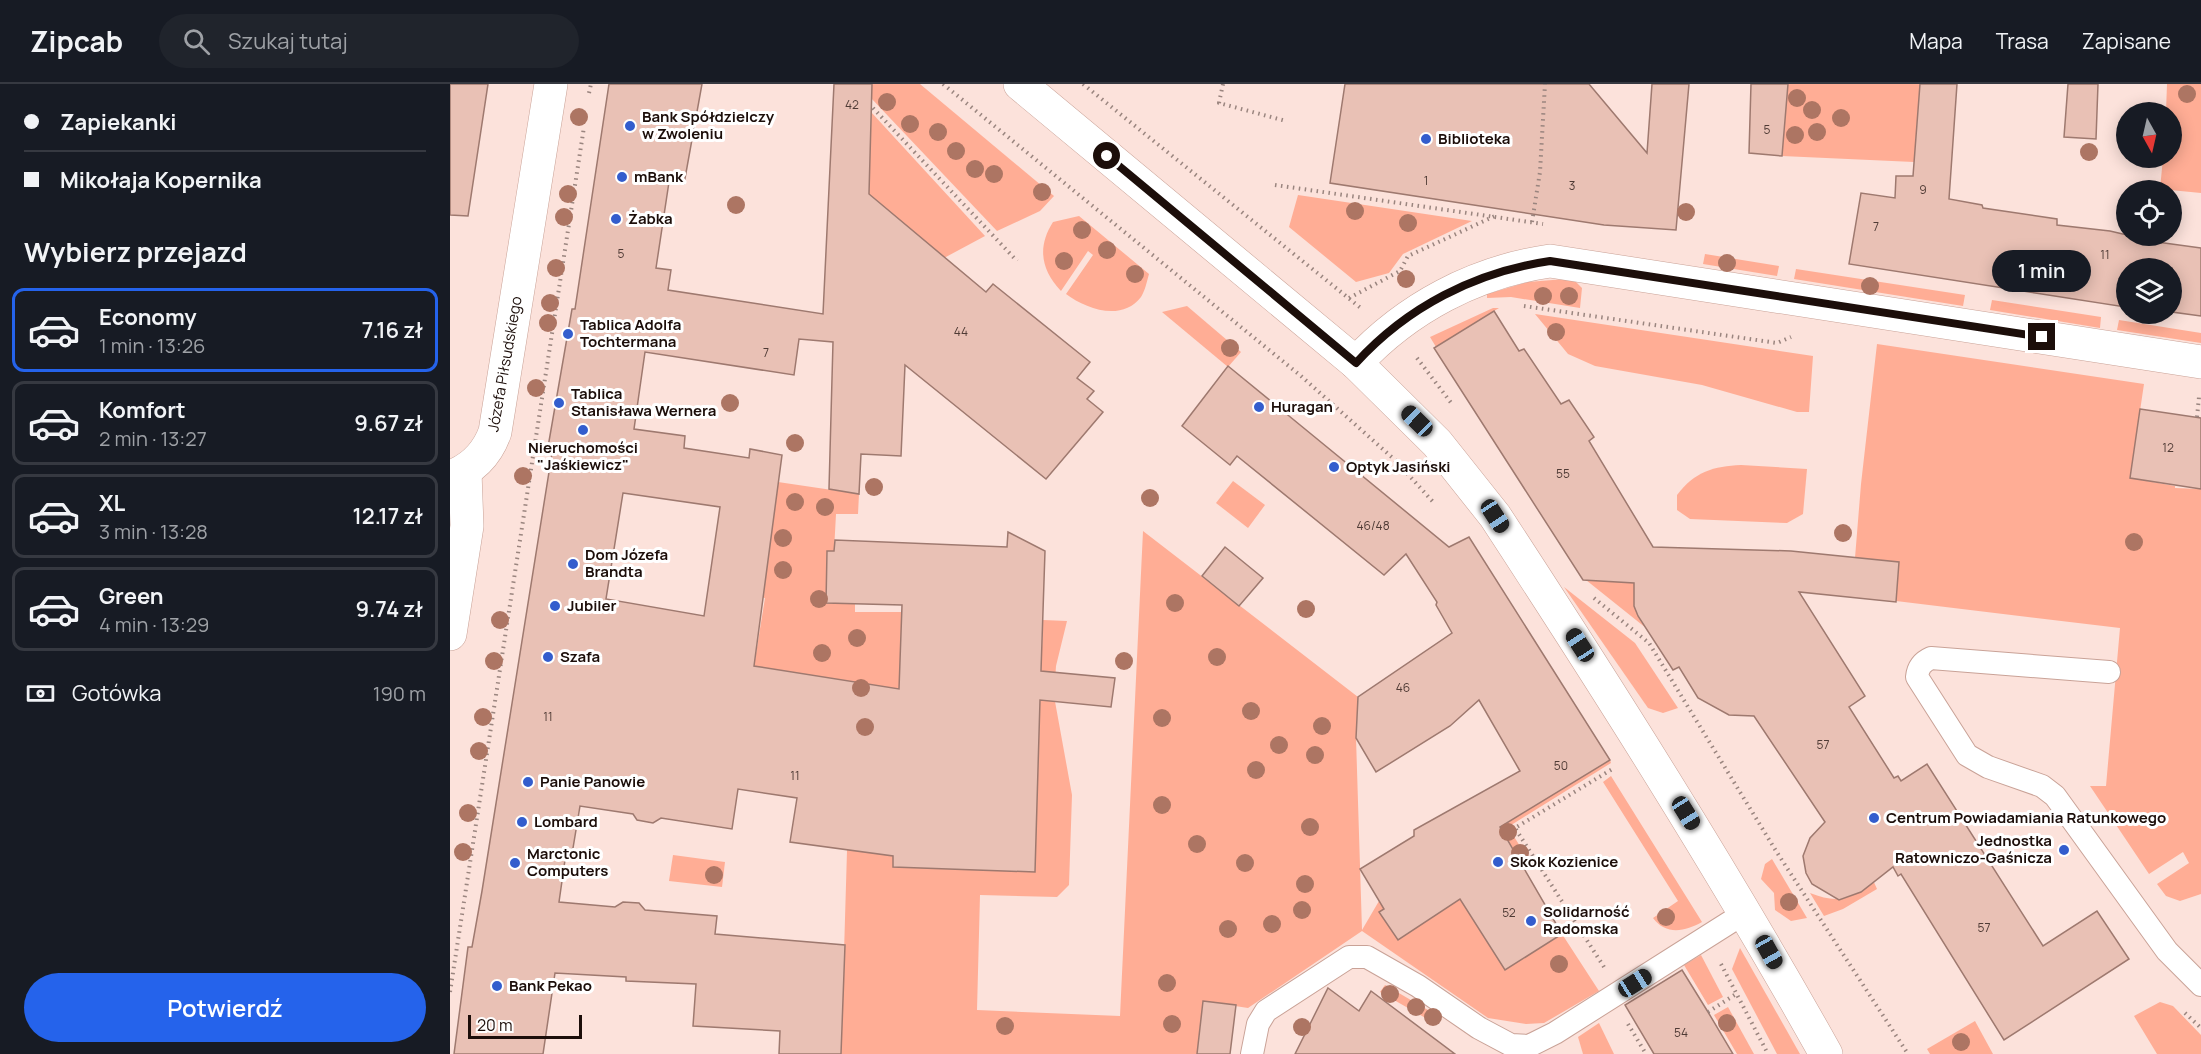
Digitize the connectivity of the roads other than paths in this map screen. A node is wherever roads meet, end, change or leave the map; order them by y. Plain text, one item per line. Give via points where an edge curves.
1 (551, 84) edge
2 (1020, 84) edge
3 (2201, 362) edge
4 (1356, 363) junction
5 (457, 474) edge
6 (450, 634) edge
7 (2109, 672) dead end
8 (1746, 912) junction
9 (2201, 985) edge
10 (1252, 1054) edge
11 (1826, 1054) edge

1 - 5 street, Józefa Piłsudskiego via 495,432 488,450
2 - 4 street
3 - 4 street via 1550,261 1500,270 1441,297 1390,328
4 - 8 street via 1437,443 1495,516
5 - 6 street, Józefa Piłsudskiego via 467,525
7 - 9 lane via 1931,658 1924,661 1917,677 1967,755 1988,767 2042,786 2055,796 2167,951
8 - 10 lane via 1537,1044 1517,1047 1479,1028 1367,957 1349,957 1266,1011 1258,1024
8 - 11 street

